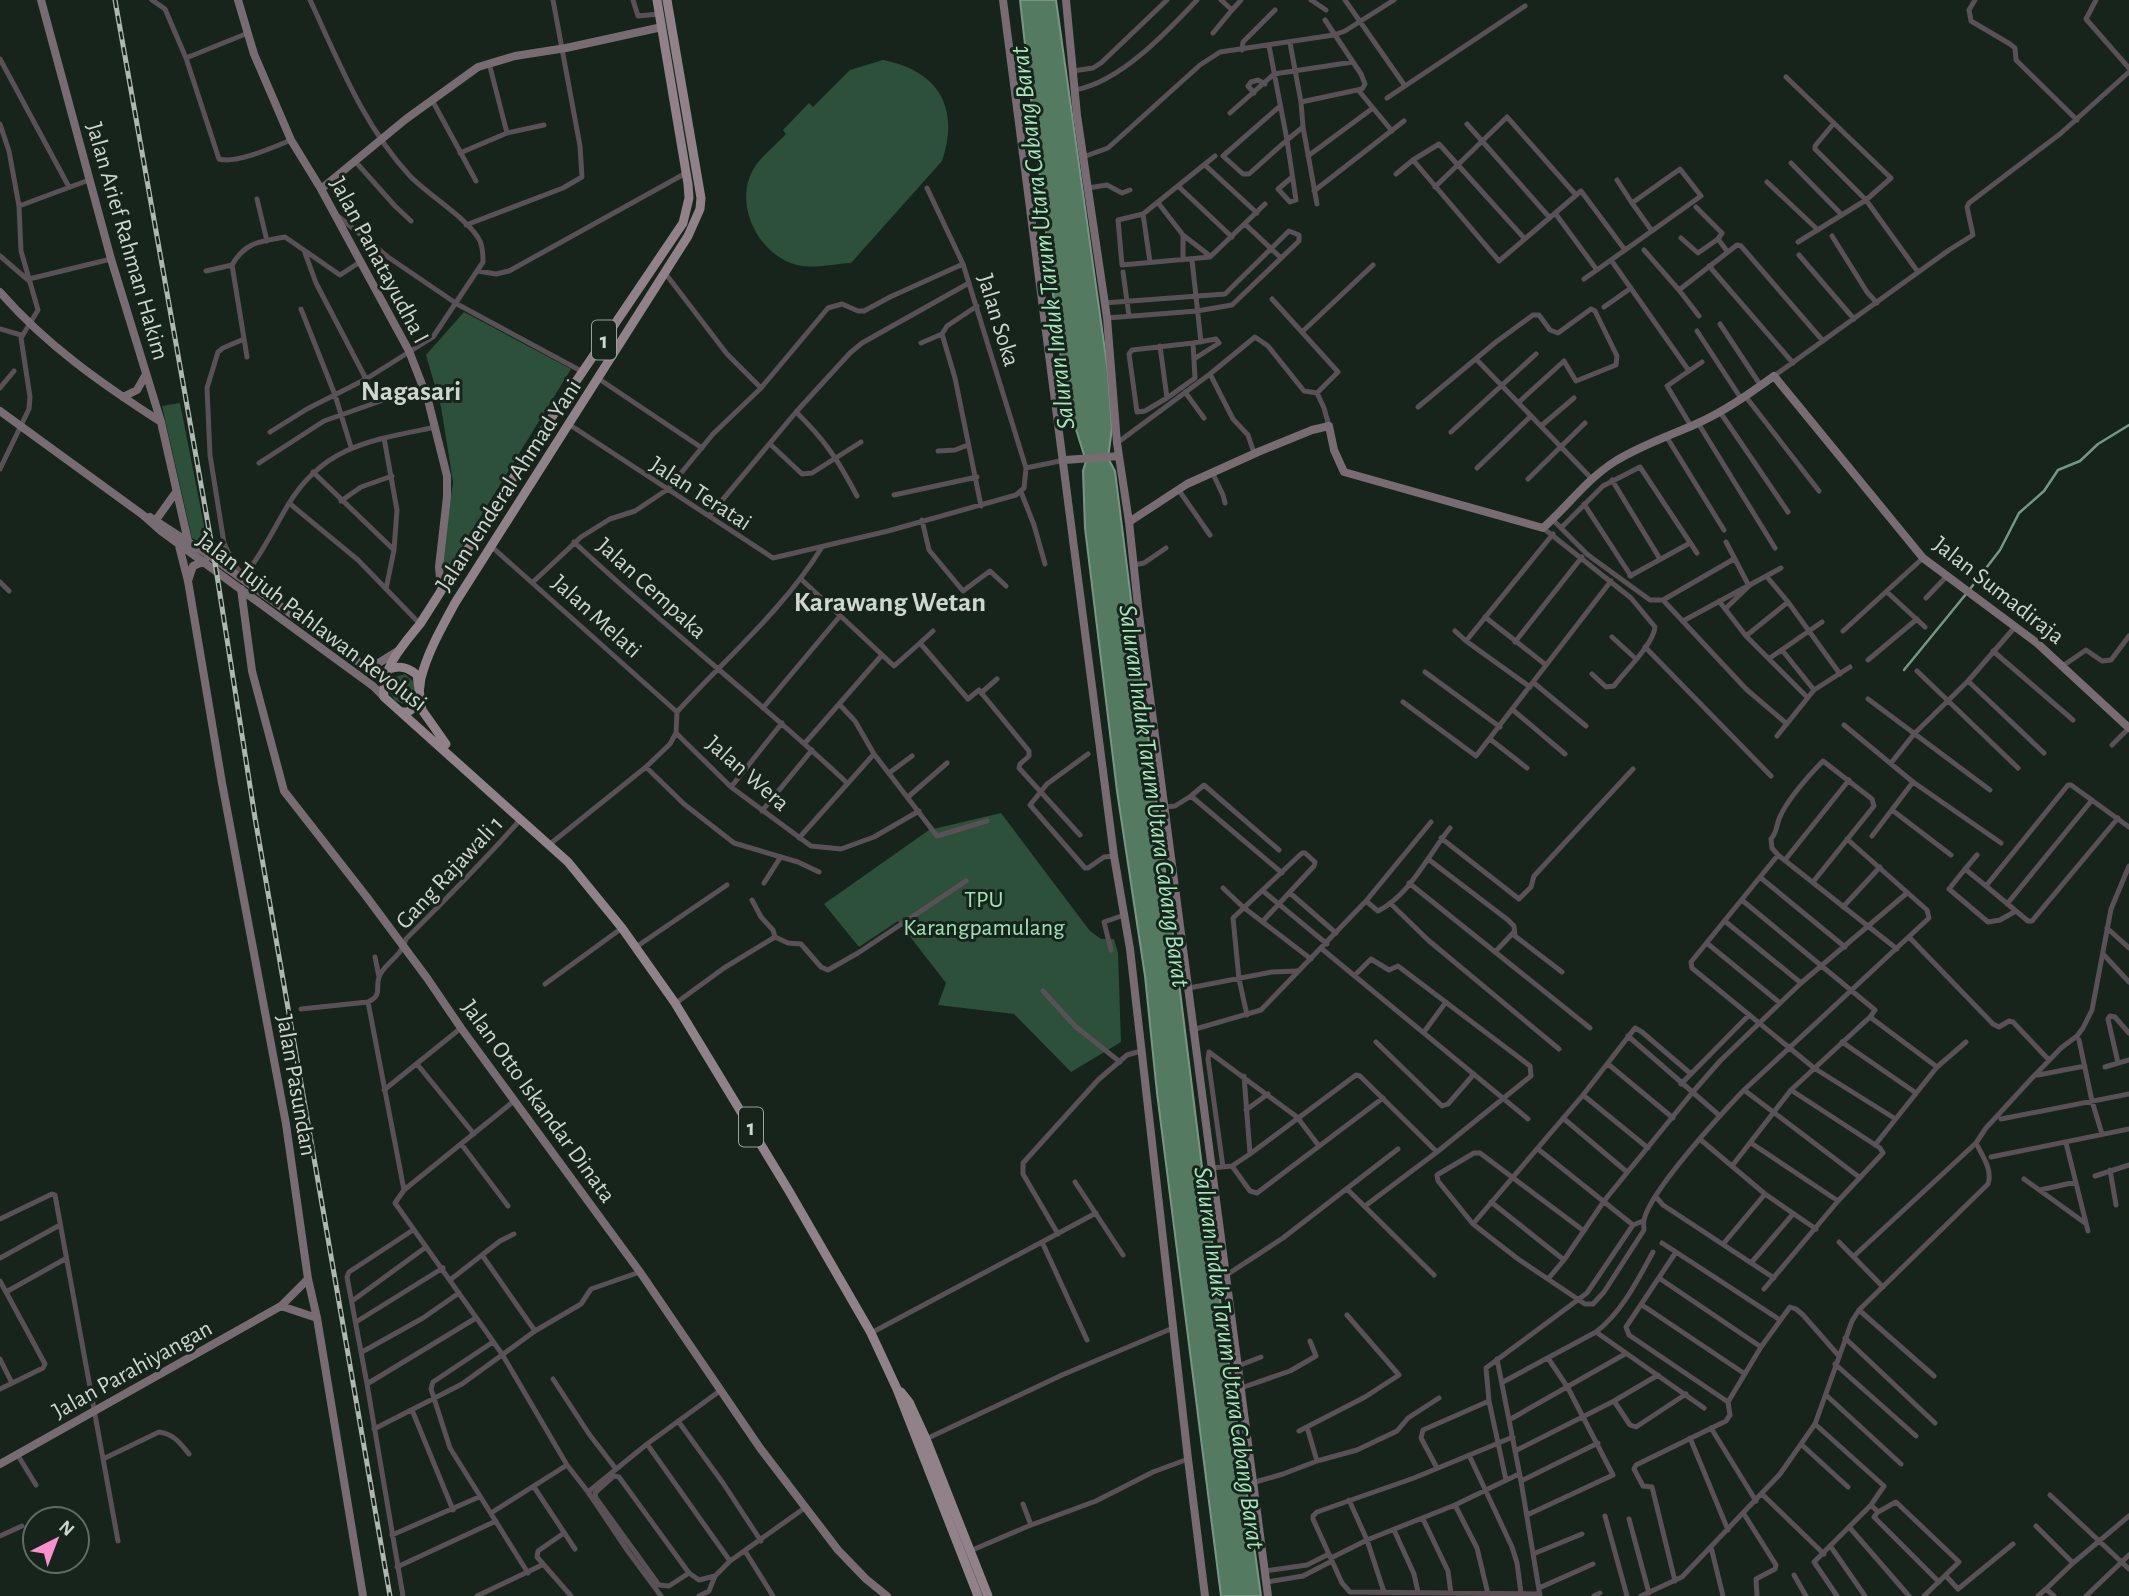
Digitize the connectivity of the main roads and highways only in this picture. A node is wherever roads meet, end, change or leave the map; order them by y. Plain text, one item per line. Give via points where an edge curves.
1 (662, 1) edge
2 (619, 317) junction
3 (632, 328) junction
4 (389, 669) junction
5 (418, 694) junction
6 (384, 697) joint
7 (402, 712) junction
8 (550, 844) junction
9 (897, 1389) junction
10 (978, 1596) edge
11 (988, 1596) edge

1 - 2 main road, Jalan Jenderal Ahmad Yani / 1 via 659,13 689,198 683,223
1 - 3 main road, Jalan Jenderal Ahmad Yani / 1 via 701,198 694,225
2 - 3 main road
2 - 4 main road, Jalan Jenderal Ahmad Yani / 1
3 - 5 main road, Jalan Jenderal Ahmad Yani / 1 via 456,603 433,643
4 - 5 main road via 411,670 419,680
4 - 6 main road, Jalan Jenderal Ahmad Yani / 1
5 - 7 main road, Jalan Jenderal Ahmad Yani via 413,709
5 - 8 main road, Jalan Tujuh Pahlawan Revolusi / 1 via 422,710 447,747
6 - 7 main road, Jalan Tujuh Pahlawan Revolusi / 1
7 - 8 main road, Jalan Tujuh Pahlawan Revolusi / 1 via 478,785
8 - 9 main road, Jalan Tujuh Pahlawan Revolusi / 1 via 622,928 675,1003 871,1333
9 - 10 main road, Jalan Tujuh Pahlawan Revolusi / 1
9 - 11 main road, Jalan Tujuh Pahlawan Revolusi / 1 via 909,1402 926,1439

